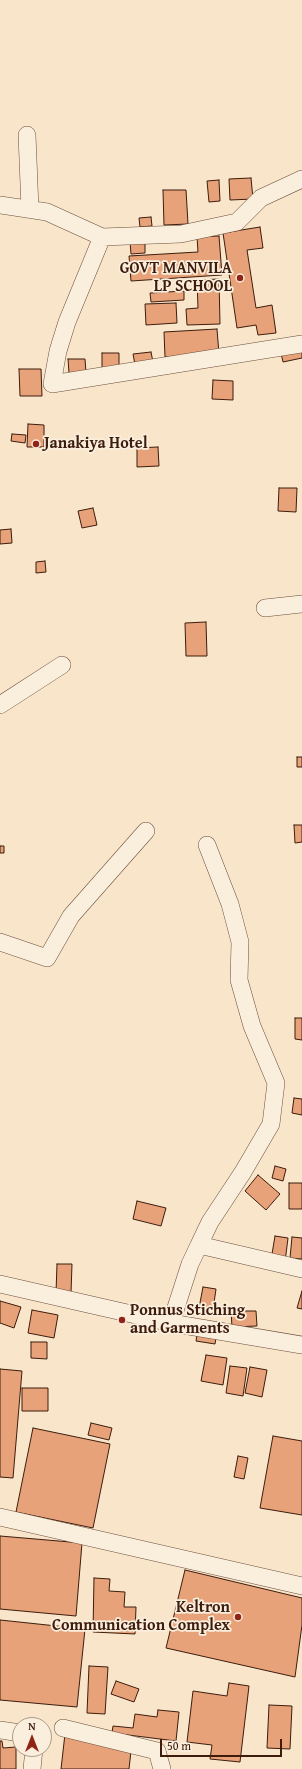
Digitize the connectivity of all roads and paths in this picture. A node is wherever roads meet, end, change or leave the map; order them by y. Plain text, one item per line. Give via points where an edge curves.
1 (27, 135) dead end
2 (302, 179) edge
3 (0, 205) edge
4 (30, 209) junction
5 (102, 237) junction
6 (302, 344) edge
7 (302, 604) edge
8 (265, 608) dead end
9 (62, 665) dead end
10 (0, 704) edge
11 (146, 831) dead end
12 (208, 844) dead end
13 (0, 942) edge
14 (199, 1245) junction
15 (302, 1269) edge
16 (0, 1284) edge
17 (171, 1323) junction
18 (302, 1345) edge
19 (0, 1517) edge
20 (302, 1586) edge
21 (63, 1728) dead end
22 (0, 1730) edge
23 (12, 1732) edge
24 (33, 1757) edge
25 (32, 1769) edge
26 (162, 1769) edge

1 - 4 street
2 - 5 street via 261,198 237,222 181,234
3 - 4 street
4 - 5 street via 47,212
5 - 6 street via 67,322 52,384
7 - 8 street
9 - 10 street
11 - 13 street via 71,916 47,958
12 - 14 street via 230,904 240,942 239,980 251,1024 276,1083 271,1124 210,1222
14 - 15 street
14 - 17 street via 190,1264
16 - 17 street
17 - 18 street
19 - 20 street
21 - 26 street via 157,1751
22 - 23 street
24 - 25 street

